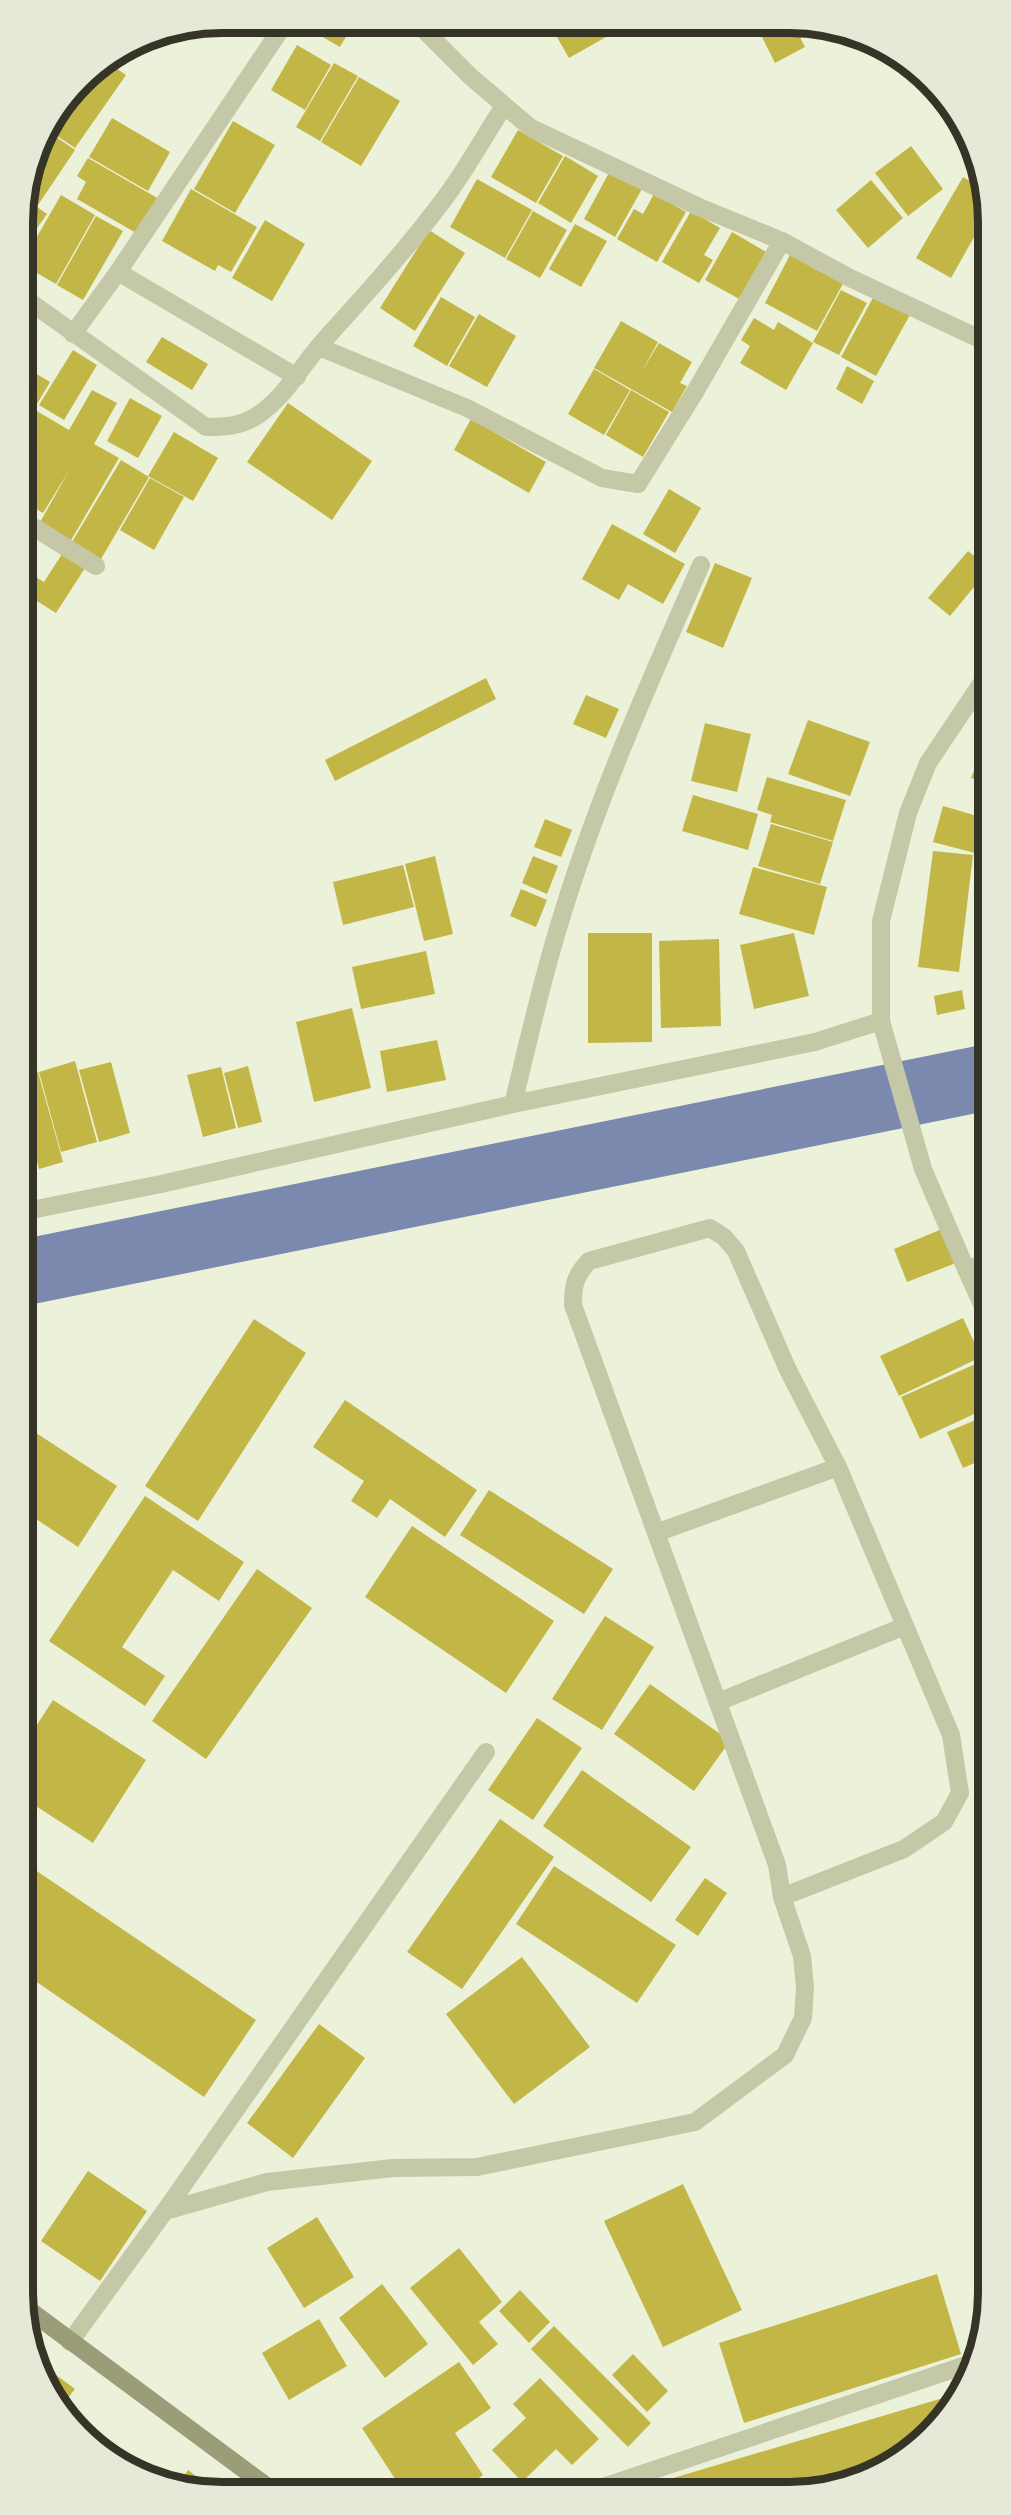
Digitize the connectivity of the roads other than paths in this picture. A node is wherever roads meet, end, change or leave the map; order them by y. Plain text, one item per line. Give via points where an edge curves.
1 (278, 33) edge
2 (427, 33) edge
3 (504, 106) junction
4 (782, 241) junction
5 (118, 272) junction
6 (33, 304) edge
7 (73, 334) junction
8 (978, 338) edge
9 (319, 347) junction
10 (297, 377) junction
11 (33, 527) edge
12 (701, 565) dead end
13 (96, 566) dead end
14 (978, 688) edge
15 (881, 1021) junction
16 (513, 1104) junction
17 (33, 1210) edge
18 (978, 1266) edge
19 (966, 1269) junction
20 (978, 1296) edge
21 (838, 1467) junction
22 (656, 1533) junction
23 (905, 1626) junction
24 (718, 1701) junction
25 (486, 1752) dead end
26 (782, 1897) junction
27 (165, 2211) junction
28 (35, 2314) edge
29 (70, 2342) junction
30 (964, 2366) edge
31 (261, 2482) edge
32 (618, 2482) edge

1 - 5 street
2 - 3 street
3 - 4 street via 531,128 562,144
3 - 9 street via 432,216
4 - 8 street
4 - 9 street via 638,484 602,478 467,408
5 - 7 street
5 - 10 street
6 - 7 street
7 - 10 street via 206,427 241,424 258,415
9 - 10 street
11 - 13 street
12 - 16 street via 642,696 594,819 556,932
14 - 15 street via 928,763 908,813 881,921
15 - 16 street via 815,1042
15 - 19 street via 923,1169
16 - 17 street via 161,1185
18 - 19 street
19 - 20 street
21 - 22 street
21 - 22 street via 788,1370 736,1251 724,1237 711,1228 589,1261 573,1283 573,1305
21 - 23 street
22 - 24 street
23 - 24 street
23 - 26 street via 951,1735 960,1793 944,1822 904,1849
24 - 26 street via 777,1865
25 - 27 street
26 - 27 street via 802,1956 803,2018 785,2055 695,2122 477,2167 393,2168 267,2182
27 - 29 street
28 - 29 street
29 - 31 street
30 - 32 street

